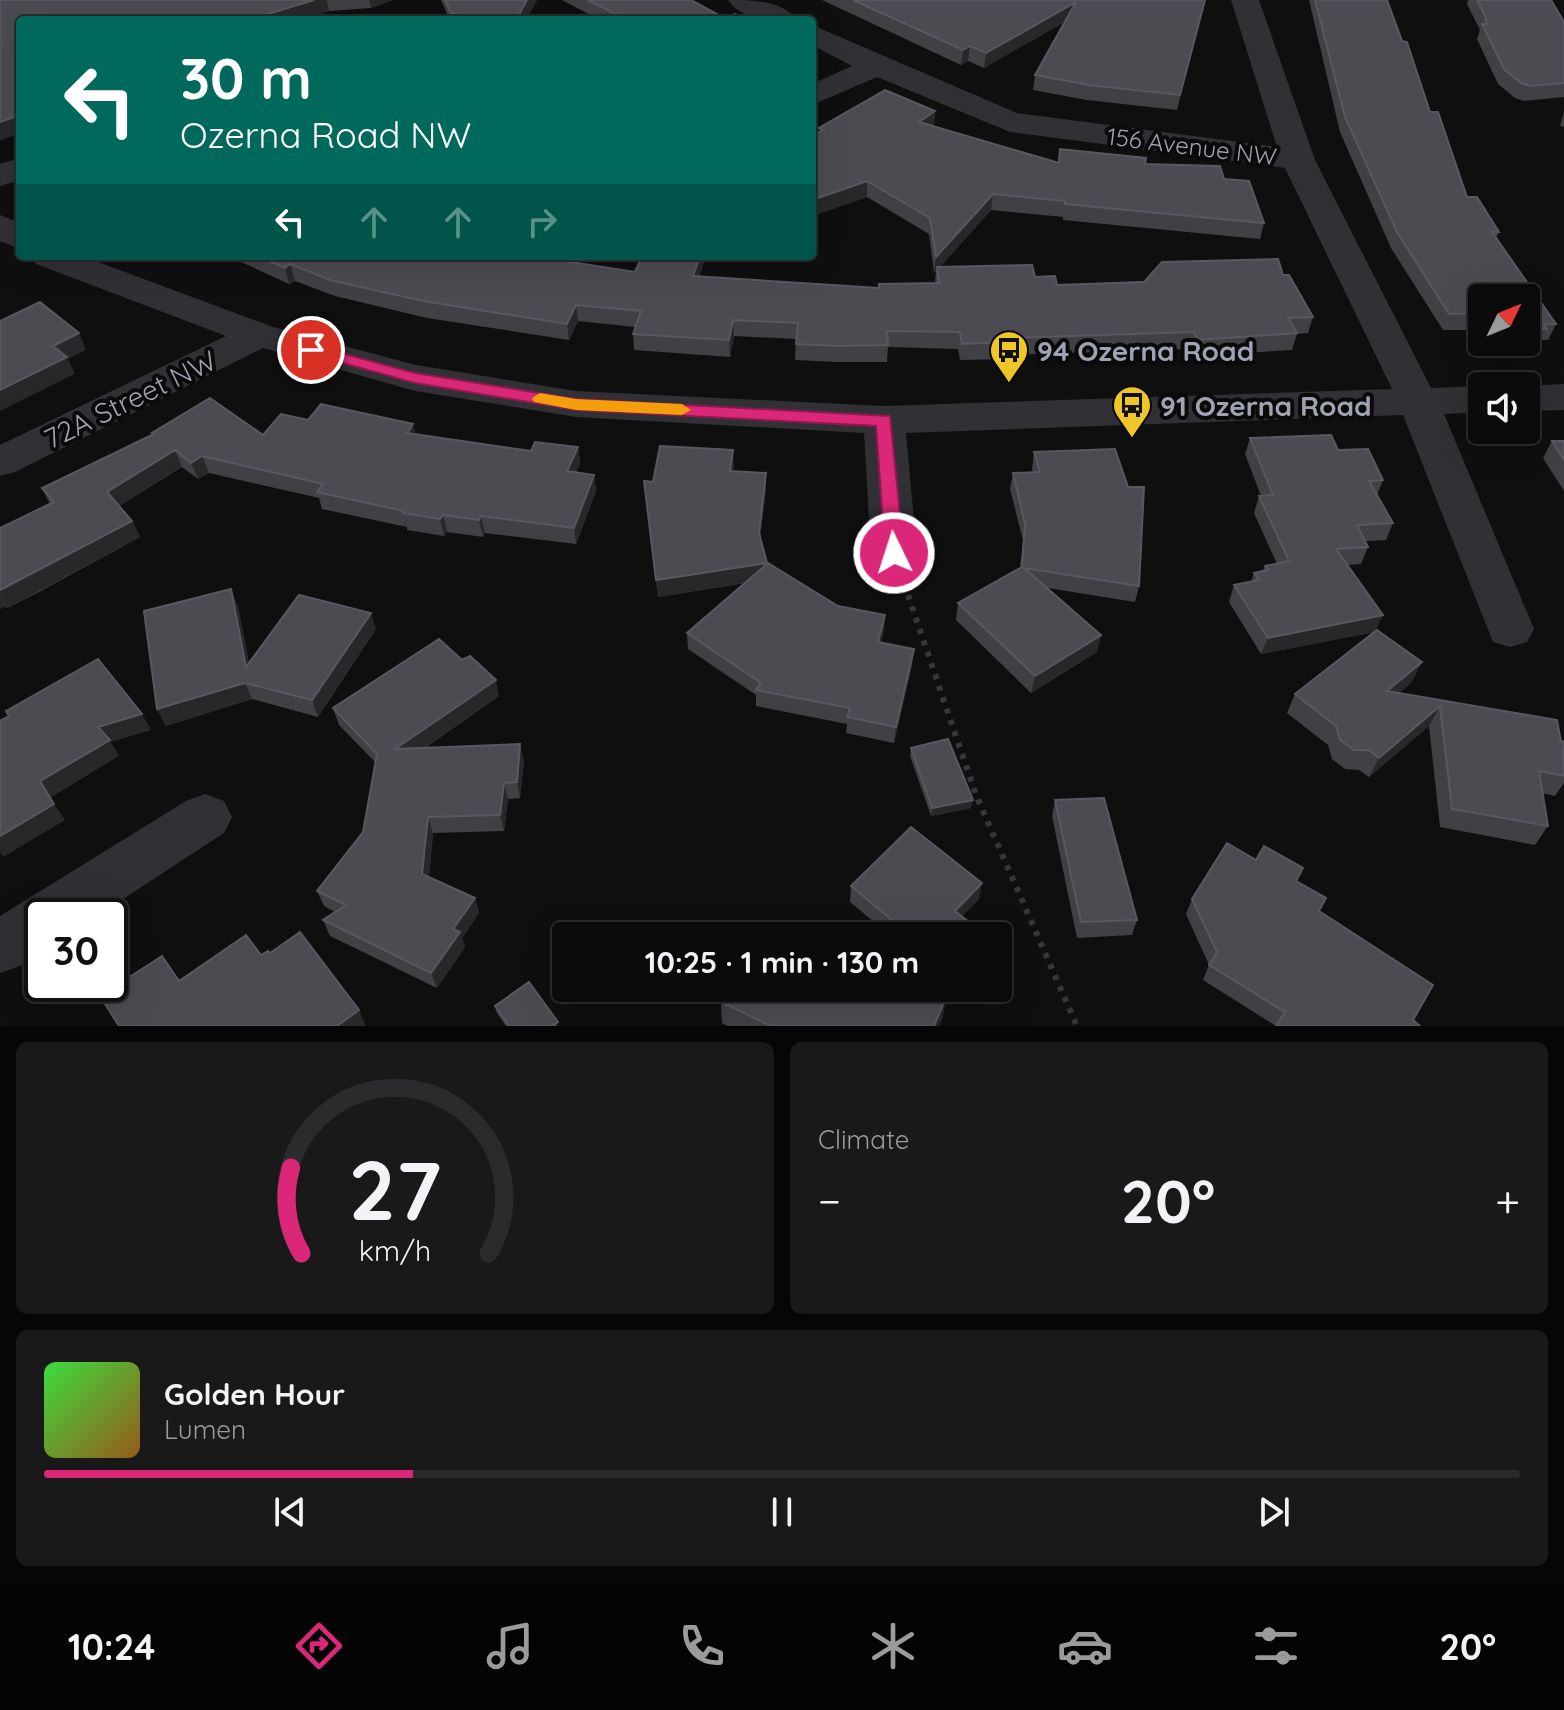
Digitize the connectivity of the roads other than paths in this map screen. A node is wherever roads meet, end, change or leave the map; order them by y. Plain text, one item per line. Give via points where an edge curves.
1 (742, 0) edge
2 (1245, 0) edge
3 (775, 16) edge
4 (816, 36) edge
5 (876, 66) junction
6 (816, 94) edge
7 (1298, 160) junction
8 (60, 260) edge
9 (259, 335) junction
10 (1564, 397) edge
11 (1540, 398) edge
12 (1468, 399) edge
13 (1418, 401) junction
14 (884, 420) junction
15 (0, 462) edge
16 (894, 553) road end
17 (1510, 629) dead end
18 (205, 817) dead end
19 (77, 898) edge
20 (24, 932) edge
21 (0, 947) edge

1 - 3 street
2 - 7 street
4 - 5 street, 156 Avenue NW
5 - 6 street
5 - 7 street, 156 Avenue NW via 1010,122
7 - 13 street, 156 Avenue NW
8 - 9 street
9 - 14 street via 415,378 576,404
9 - 15 street, 72A Street NW
10 - 11 street
12 - 13 street
13 - 14 street
13 - 17 street, 156 Avenue NW
14 - 16 street
18 - 19 street
20 - 21 street

